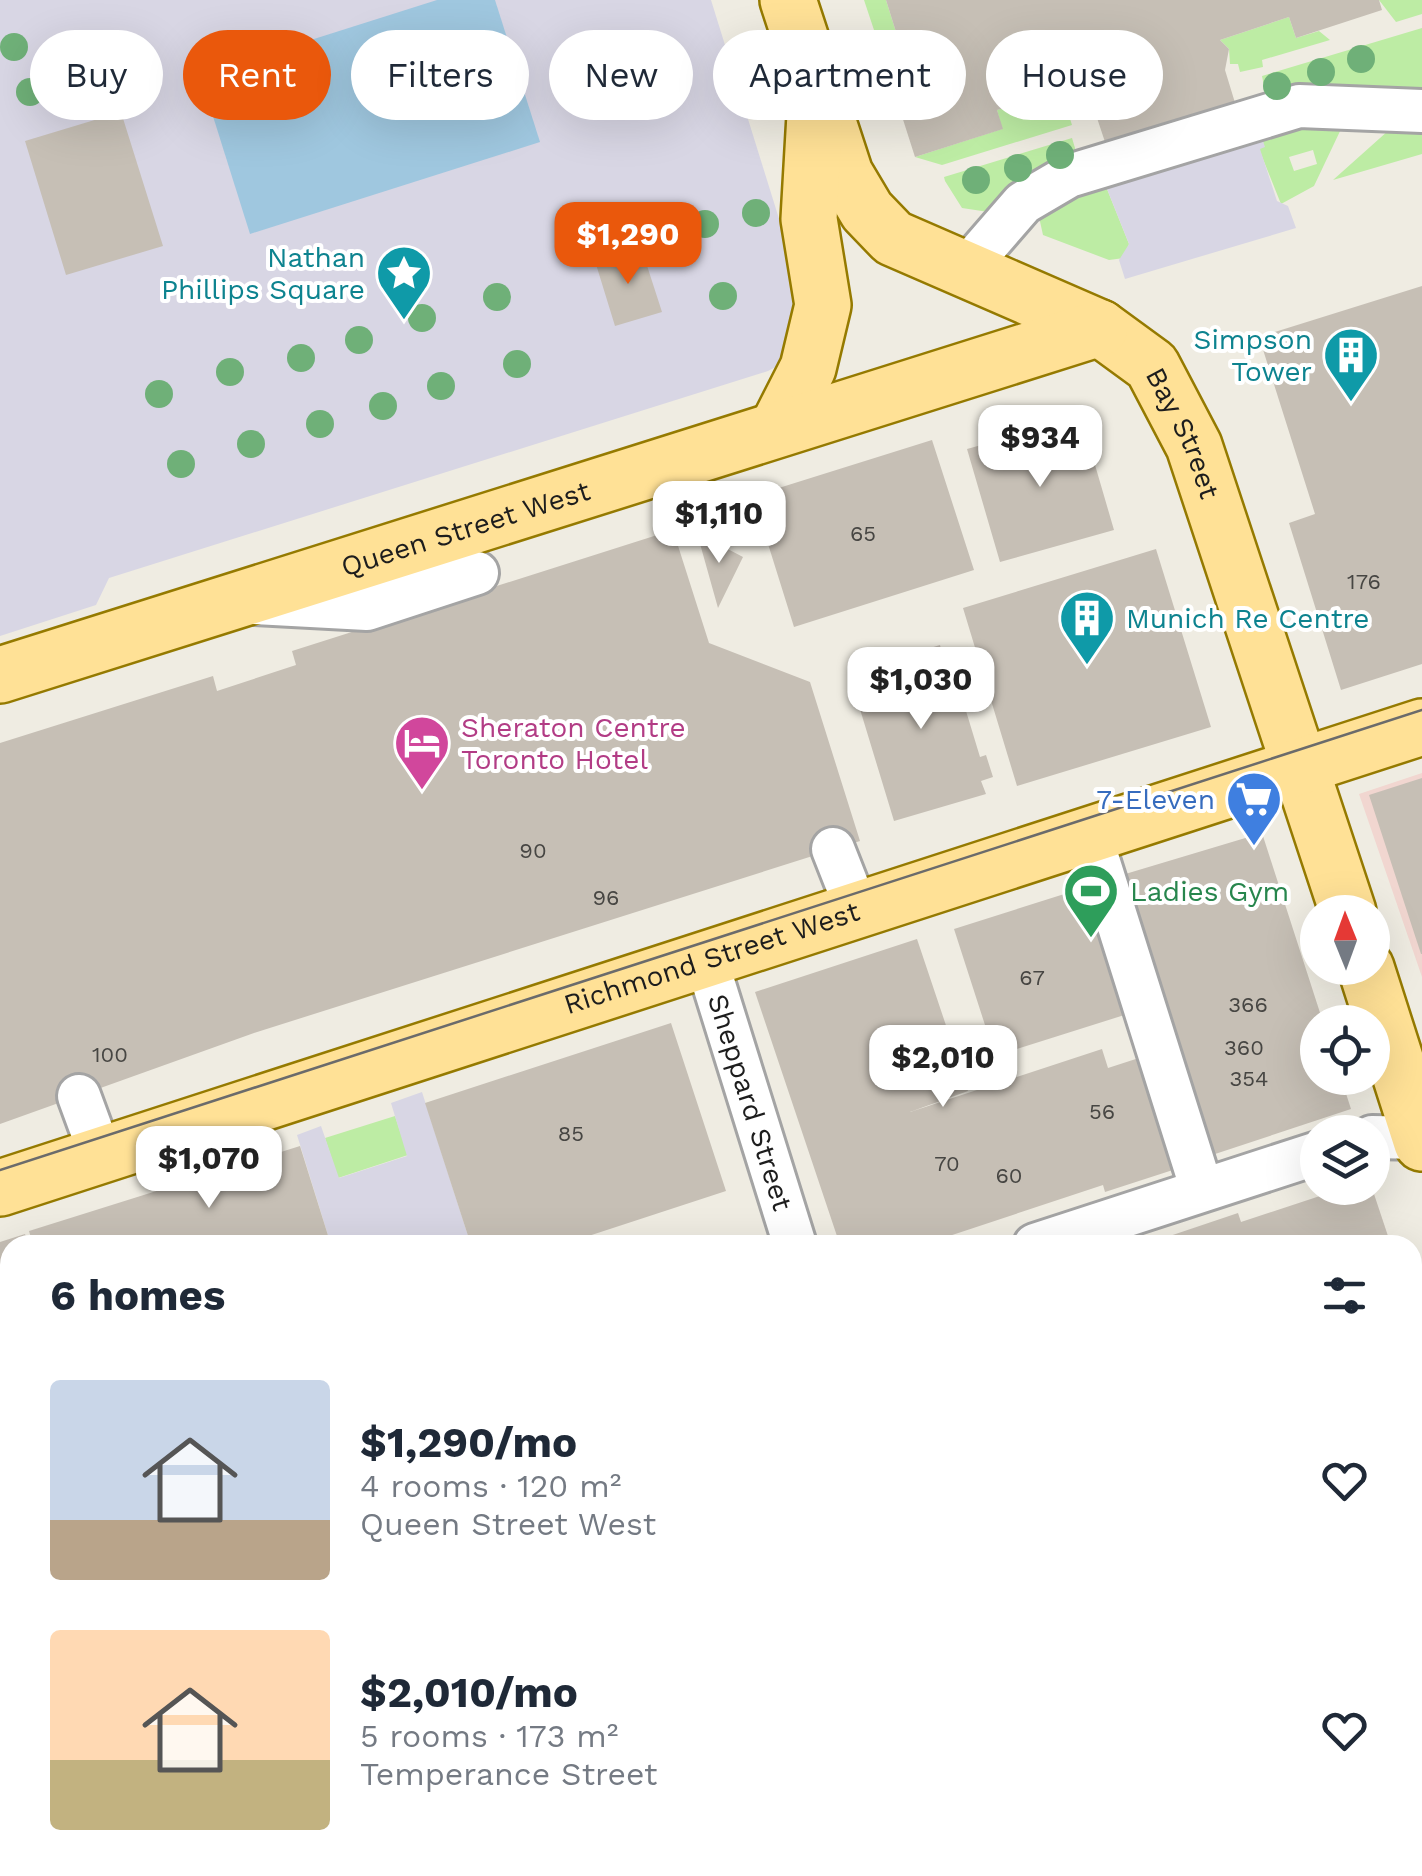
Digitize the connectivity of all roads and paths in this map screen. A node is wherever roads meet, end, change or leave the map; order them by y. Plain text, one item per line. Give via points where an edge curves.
1 (788, 0) edge
2 (797, 30) edge
3 (1422, 110) edge
4 (814, 120) edge
5 (824, 120) edge
6 (964, 270) junction
7 (1100, 328) junction
8 (778, 428) junction
9 (477, 573) dead end
10 (230, 602) junction
11 (0, 675) edge
12 (1422, 727) edge
13 (1301, 766) junction
14 (1090, 834) junction
15 (833, 849) dead end
16 (1343, 895) edge
17 (857, 910) junction
18 (706, 959) junction
19 (1370, 985) edge
20 (79, 1096) dead end
21 (1409, 1139) edge
22 (100, 1156) junction
23 (1300, 1159) edge
24 (0, 1188) edge
25 (1202, 1190) junction
26 (792, 1235) edge
27 (1065, 1235) edge

1 - 2 main road, Bay Street
3 - 6 street via 1299,106 1069,176 1023,203
4 - 8 main road via 809,219 823,305 808,368
5 - 6 main road, Bay Street via 866,210 893,238
6 - 7 main road, Bay Street
7 - 8 main road, Queen Street West
7 - 13 main road, Bay Street via 1152,366 1194,446
8 - 10 main road, Queen Street West
9 - 10 street via 367,609
10 - 11 main road, Queen Street West
12 - 13 main road, Richmond Street West
13 - 14 main road, Richmond Street West
13 - 16 main road, Bay Street
14 - 17 main road, Richmond Street West
14 - 25 street
15 - 17 street
17 - 18 main road, Richmond Street West
18 - 22 main road, Richmond Street West
18 - 26 street, Sheppard Street
19 - 21 main road
20 - 22 street
22 - 24 main road, Richmond Street West
23 - 25 street
25 - 27 street

